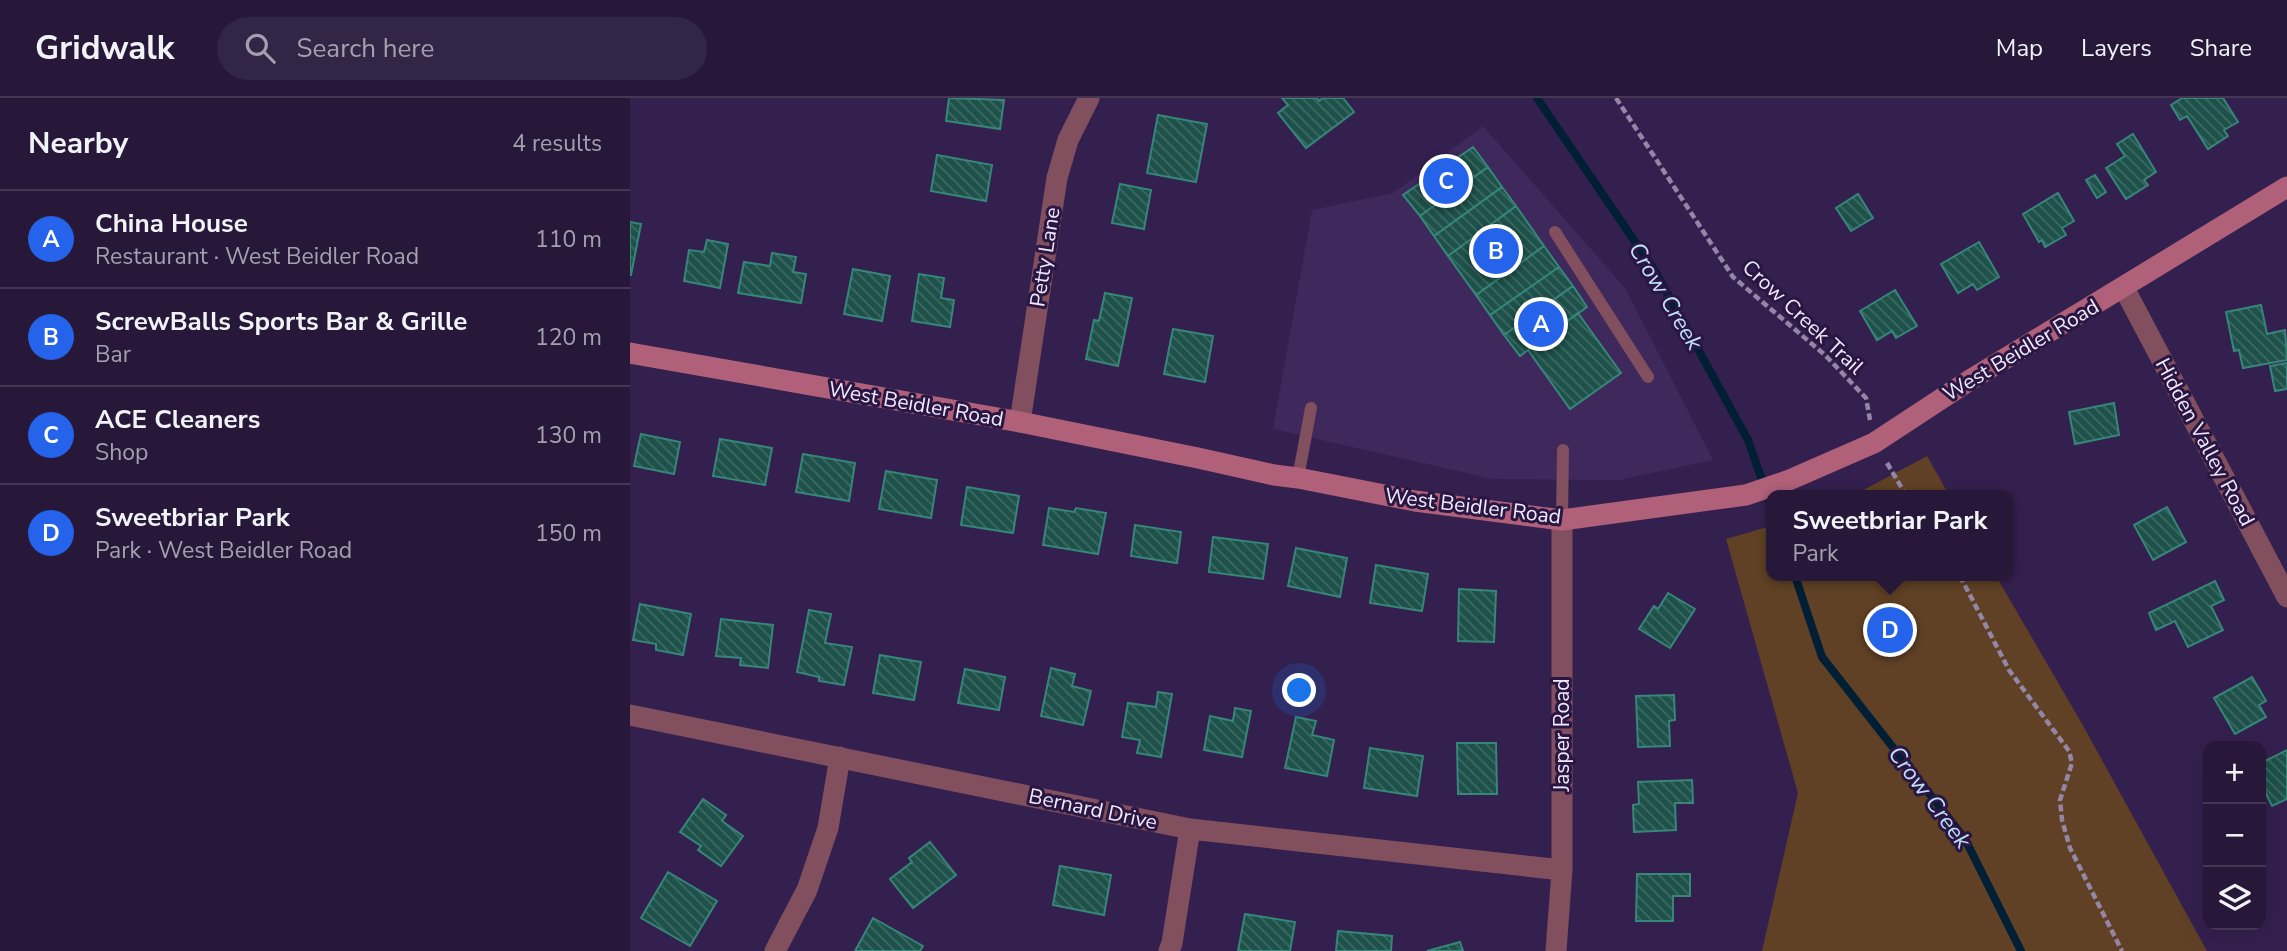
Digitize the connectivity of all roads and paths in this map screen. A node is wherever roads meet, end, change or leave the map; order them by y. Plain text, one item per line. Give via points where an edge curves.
1 (1089, 98) edge
2 (1616, 98) edge
3 (2287, 187) edge
4 (1555, 232) dead end
5 (2124, 288) junction
6 (630, 353) edge
7 (1648, 377) dead end
8 (1311, 408) dead end
9 (1020, 422) junction
10 (1874, 443) junction
11 (1563, 450) dead end
12 (1298, 478) junction
13 (1903, 490) edge
14 (1562, 520) junction
15 (1963, 581) edge
16 (2287, 597) edge
17 (630, 715) edge
18 (840, 757) junction
19 (1190, 829) junction
20 (1562, 870) junction
21 (775, 951) edge
22 (1169, 951) edge
23 (1556, 951) edge
24 (2122, 951) edge

1 - 9 street, Petty Lane via 1068,140 1057,178
2 - 10 path, Crow Creek Trail via 1733,278 1825,355 1866,398
3 - 5 street, West Beidler Road
4 - 7 lane
5 - 10 street, West Beidler Road
5 - 16 street, Hidden Valley Road
6 - 9 street, West Beidler Road
8 - 12 lane
9 - 12 street, West Beidler Road
10 - 13 path, Crow Creek Trail
10 - 14 street, West Beidler Road via 1746,495
11 - 14 lane
12 - 14 street, West Beidler Road via 1415,501
14 - 20 street, Jasper Road
15 - 24 path via 2009,670 2069,751 2072,763 2060,800 2070,848
17 - 18 street, Bernard Drive
18 - 19 street, Bernard Drive
18 - 21 street via 828,828 807,890
19 - 20 street, Bernard Drive
19 - 22 street
20 - 23 street, Jasper Road

